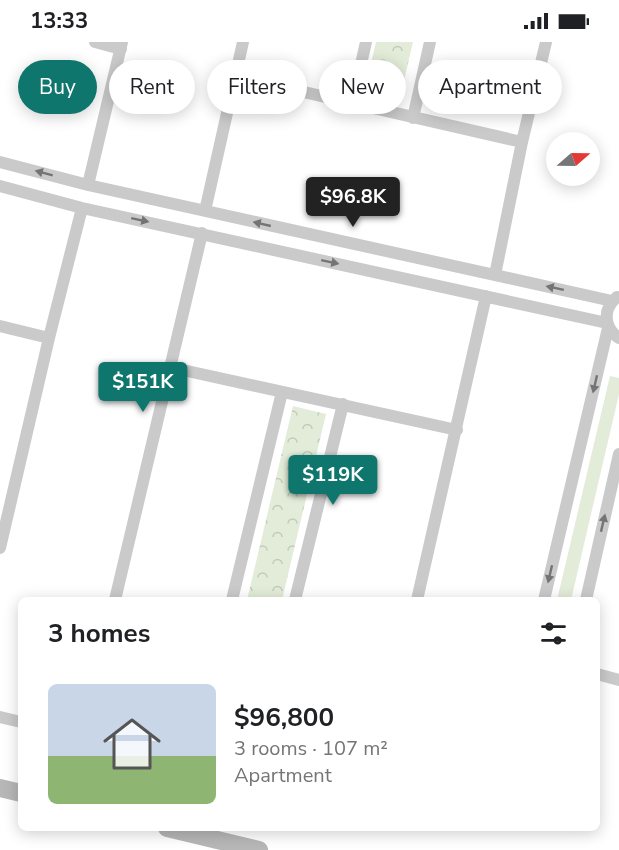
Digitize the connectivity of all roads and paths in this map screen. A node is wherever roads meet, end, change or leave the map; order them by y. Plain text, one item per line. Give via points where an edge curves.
1 (95, 42) edge
2 (243, 42) edge
3 (366, 42) edge
4 (430, 42) edge
5 (546, 42) edge
6 (122, 45) edge
7 (238, 60) edge
8 (362, 60) edge
9 (226, 114) edge
10 (396, 114) edge
11 (413, 118) junction
12 (522, 142) junction
13 (0, 162) edge
14 (87, 185) junction
15 (0, 186) edge
16 (82, 208) junction
17 (205, 211) junction
18 (202, 233) junction
19 (495, 275) junction
20 (486, 296) junction
21 (616, 299) edge
22 (608, 325) junction
23 (0, 326) edge
24 (49, 338) junction
25 (619, 338) edge
26 (169, 367) junction
27 (282, 392) junction
28 (343, 404) junction
29 (457, 430) junction
30 (619, 454) edge
31 (0, 548) edge
32 (116, 597) edge
33 (233, 597) edge
34 (296, 597) edge
35 (418, 597) edge
36 (545, 597) edge
37 (586, 597) edge
38 (600, 675) edge
39 (619, 680) edge
40 (0, 717) edge
41 (18, 721) edge
42 (0, 788) edge
43 (18, 792) edge
44 (180, 831) edge
45 (259, 850) edge

1 - 6 street
2 - 7 street
3 - 8 street
4 - 11 street
5 - 12 street
6 - 14 street
9 - 17 street
10 - 11 street
11 - 12 street
12 - 19 street
14 -> 13 street
14 - 17 street
15 - 16 street
16 -> 18 street
16 - 24 street
19 -> 17 street
18 -> 20 street
18 - 26 street
21 -> 19 street
20 - 22 street
20 - 29 street
21 - 22 street via 608,308
22 - 25 street
22 -> 36 street
23 - 24 street
24 - 31 street
26 - 27 street
26 - 32 street
27 - 28 street
27 - 33 street
28 - 29 street
28 - 34 street
29 - 35 street
37 -> 30 street
38 - 39 street
40 - 41 street
42 - 43 main road
44 - 45 main road

